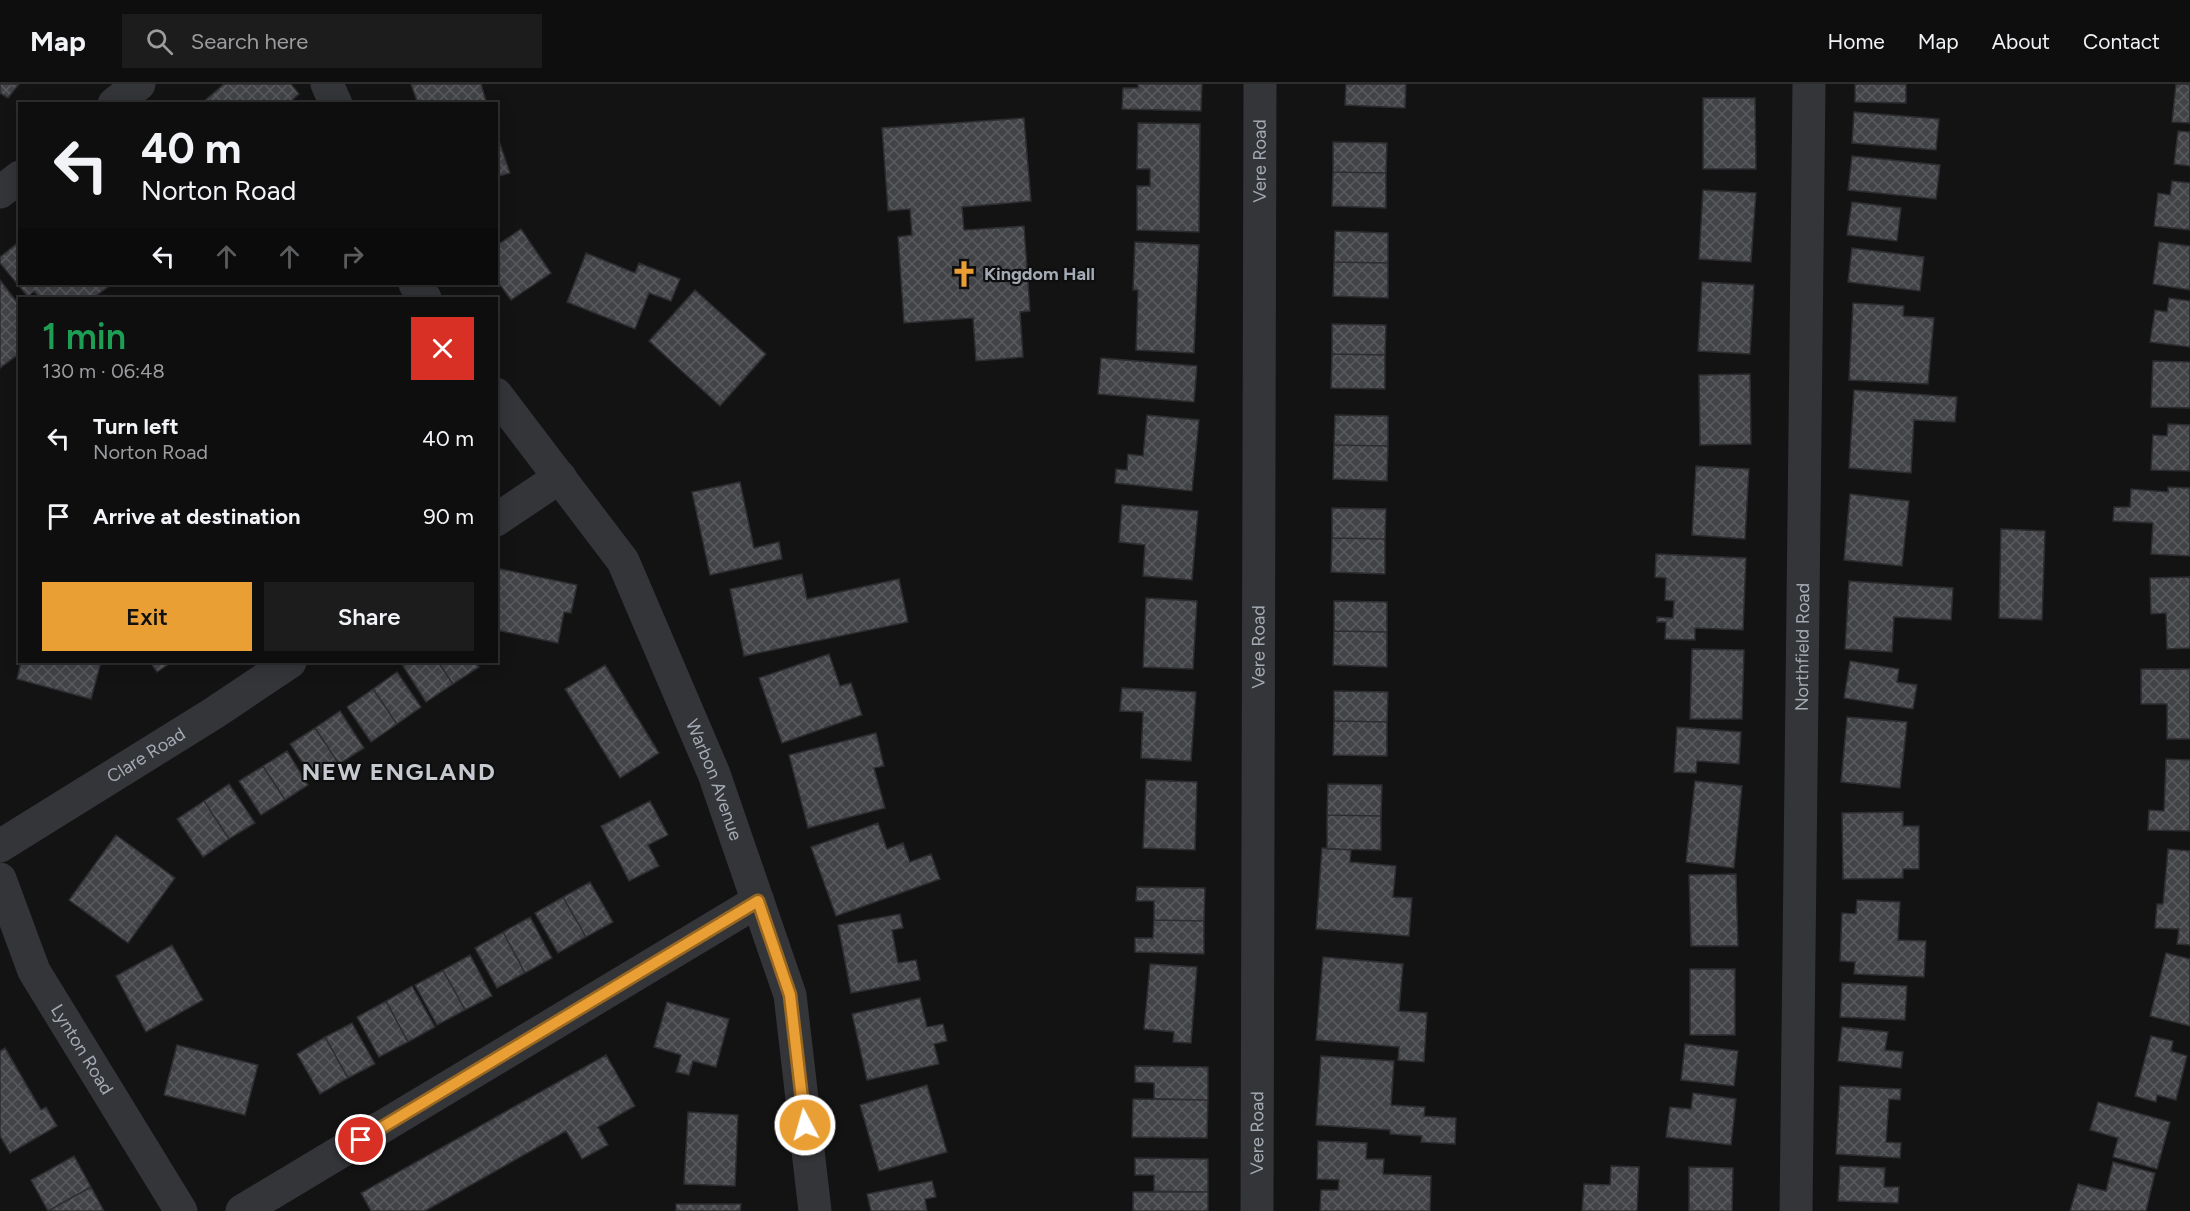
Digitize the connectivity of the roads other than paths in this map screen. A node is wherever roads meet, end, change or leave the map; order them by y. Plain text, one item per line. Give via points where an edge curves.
1 (139, 84) edge
2 (327, 84) edge
3 (1260, 84) edge
4 (1809, 84) edge
5 (116, 102) edge
6 (335, 102) edge
7 (18, 178) edge
8 (0, 192) edge
9 (498, 397) edge
10 (560, 477) junction
11 (498, 519) edge
12 (289, 663) edge
13 (0, 846) edge
14 (0, 879) edge
15 (758, 901) junction
16 (182, 1211) edge
17 (242, 1211) edge
18 (815, 1211) edge
19 (1257, 1211) edge
20 (1796, 1211) edge

1 - 5 street
2 - 6 street
3 - 19 street, Vere Road
4 - 20 street, Northfield Road
7 - 8 street
9 - 10 street, Warbon Avenue
10 - 11 street
10 - 15 street, Warbon Avenue via 623,561 714,774
12 - 13 street, Clare Road
14 - 16 street, Lynton Road via 34,971
15 - 17 street
15 - 18 street, Warbon Avenue via 790,995

